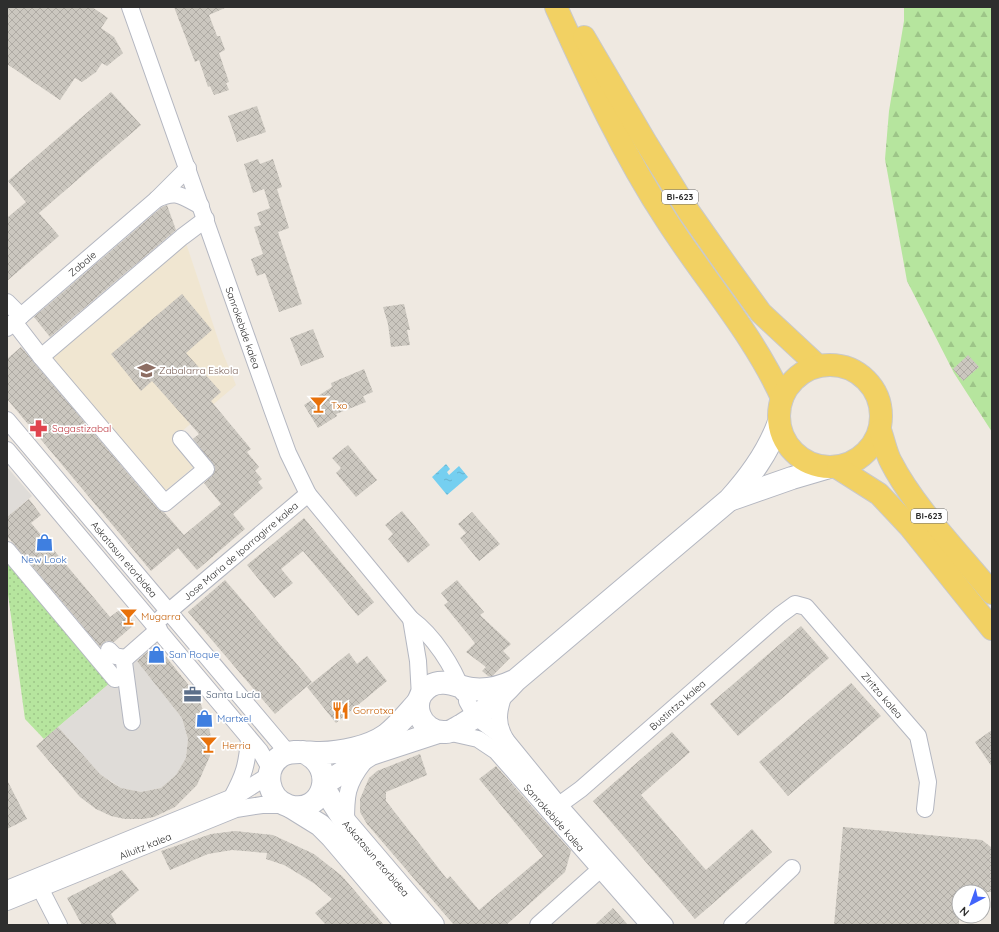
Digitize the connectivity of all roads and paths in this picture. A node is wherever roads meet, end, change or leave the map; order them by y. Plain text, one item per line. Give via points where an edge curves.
1 (130, 7) edge
2 (556, 7) edge
3 (569, 7) edge
4 (188, 168) junction
5 (157, 199) junction
6 (204, 212) junction
7 (7, 302) edge
8 (14, 322) edge
9 (41, 357) junction
10 (818, 366) junction
11 (782, 398) junction
12 (7, 420) edge
13 (779, 422) junction
14 (880, 430) junction
15 (181, 439) dead end
16 (7, 450) edge
17 (832, 468) junction
18 (308, 494) junction
19 (728, 500) junction
20 (7, 550) edge
21 (992, 593) edge
22 (795, 604) joint
23 (169, 612) junction
24 (411, 619) junction
25 (157, 626) junction
26 (992, 629) edge
27 (109, 650) dead end
28 (126, 658) junction
29 (115, 679) dead end
30 (510, 687) junction
31 (419, 700) junction
32 (458, 709) junction
33 (132, 722) dead end
34 (249, 739) junction
35 (506, 740) junction
36 (296, 753) junction
37 (371, 754) junction
38 (270, 771) junction
39 (324, 785) junction
40 (232, 797) junction
41 (559, 805) junction
42 (289, 806) junction
43 (925, 809) dead end
44 (346, 823) junction
45 (792, 868) dead end
46 (596, 873) dead end
47 (40, 888) junction
48 (7, 889) edge
49 (7, 902) edge
50 (58, 925) edge
51 (407, 925) edge
52 (433, 925) edge
53 (538, 925) edge
54 (649, 925) edge
55 (665, 925) edge
56 (732, 925) edge

1 - 4 street, Sanrokebide kalea
2 - 11 main road, BI-623 via 626,152 667,220 762,359
3 - 10 main road, BI-623 via 645,141 720,256 761,313
4 - 5 street, Zabale
4 - 6 street, Sanrokebide kalea
5 - 6 street via 176,193
5 - 8 street, Zabale
6 - 9 street via 182,237
6 - 18 street, Sanrokebide kalea via 288,453
7 - 8 street
8 - 9 street
9 - 15 street via 165,503 206,469
10 - 11 main road, BI-623 via 803,372
10 - 14 main road, BI-623 via 836,365 848,368 868,380 878,396 882,413
11 - 13 main road, BI-623
12 - 23 street, Askatasun etorbidea
13 - 17 main road, BI-623 via 784,439 794,453 809,463
13 - 19 street via 771,442 750,477
14 - 17 main road, BI-623 via 871,448 856,461
14 - 21 main road, BI-623 via 891,461 904,483
16 - 25 street, Askatasun etorbidea
17 - 19 street via 792,478
17 - 26 main road, BI-623 via 879,494 910,527
18 - 23 street, Jose Maria de Iparragirre kalea
18 - 24 street, Sanrokebide kalea
19 - 30 street
20 - 29 street
22 - 41 street, Bustintza kalea via 581,789
22 - 43 street, Ziritza kalea via 806,606 918,736 928,782
23 - 25 street, Jose Maria de Iparragirre kalea
23 - 36 street, Askatasun etorbidea
24 - 31 street via 418,661
24 - 32 street, Sanrokebide kalea via 420,626 442,654
25 - 28 street, Jose Maria de Iparragirre kalea
25 - 34 street, Askatasun etorbidea
27 - 28 street via 115,656
28 - 33 street via 124,662
30 - 32 street
30 - 32 street via 484,689
30 - 35 street via 498,716
31 - 32 street via 430,686 437,683
31 - 32 street via 420,718 431,729
31 - 36 street via 392,730 379,739 356,748 321,753
32 - 35 street, Sanrokebide kalea
32 - 37 street
32 - 54 street, Sanrokebide kalea via 478,739 496,750
34 - 38 street, Askatasun etorbidea
34 - 40 street via 242,781
35 - 41 street, Sanrokebide kalea
36 - 38 street via 276,760
36 - 39 street via 317,761 323,772
37 - 39 street
37 - 44 street via 350,783 346,799
38 - 40 street, Alluitz kalea via 249,789
38 - 42 street via 270,788 274,796
39 - 42 street via 320,795 307,805
39 - 44 street, Askatasun etorbidea
40 - 48 street, Alluitz kalea
41 - 55 street, Sanrokebide kalea
42 - 47 street, Alluitz kalea via 262,804 236,809
42 - 51 street, Askatasun etorbidea via 320,825 332,837
44 - 52 street, Askatasun etorbidea
45 - 56 street
46 - 53 street
47 - 49 street, Alluitz kalea
47 - 50 street

